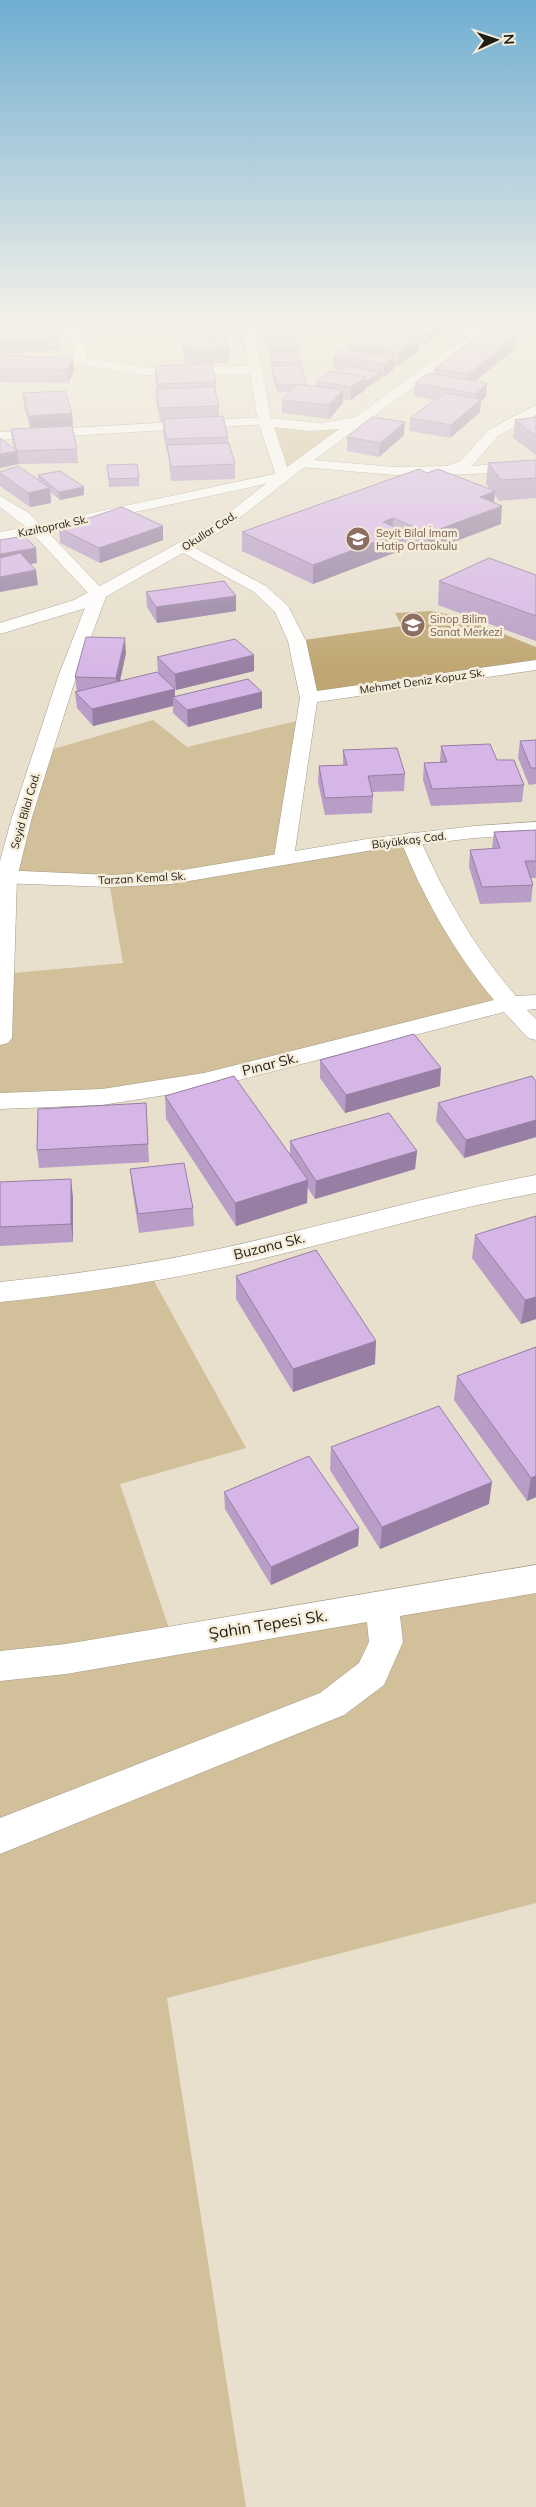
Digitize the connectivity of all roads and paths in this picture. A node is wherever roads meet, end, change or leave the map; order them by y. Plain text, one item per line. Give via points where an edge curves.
1 (271, 440) edge
2 (332, 440) edge
3 (487, 440) edge
4 (301, 463) junction
5 (536, 465) edge
6 (446, 471) junction
7 (283, 476) junction
8 (0, 500) edge
9 (36, 530) junction
10 (0, 537) edge
11 (184, 547) junction
12 (98, 594) junction
13 (0, 629) edge
14 (536, 665) edge
15 (308, 698) junction
16 (536, 828) edge
17 (410, 840) junction
18 (284, 857) junction
19 (3, 877) edge
20 (536, 1002) edge
21 (508, 1004) junction
22 (536, 1033) edge
23 (0, 1038) edge
24 (0, 1101) edge
25 (536, 1184) edge
26 (0, 1292) edge
27 (536, 1579) edge
28 (382, 1605) junction
29 (0, 1666) edge
30 (0, 1836) edge

1 - 7 street
2 - 4 street, Okullar Cad.
3 - 6 street via 466,464
4 - 6 street via 395,471
4 - 7 street, Okullar Cad.
5 - 6 street
7 - 9 street, Kızıltoprak Sk.
7 - 11 street, Okullar Cad. via 220,526
8 - 9 street via 24,516
9 - 10 street, Kızıltoprak Sk.
9 - 12 street
11 - 12 street, Okullar Cad.
11 - 15 street via 260,589 282,610 297,641
12 - 13 street, Okullar Cad. via 80,604
12 - 19 street, Seyid Bilal Cad.
14 - 15 street, Mehmet Deniz Kopuz Sk.
15 - 18 street
16 - 17 street, Büyükkaş Cad.
17 - 18 street, Büyükkaş Cad.
17 - 21 street via 424,876 463,943
18 - 19 street, Tarzan Kemal Sk. via 241,868 171,878 110,882
19 - 23 street, Seyid Bilal Cad.
20 - 21 street, Pınar Sk.
21 - 22 street
21 - 24 street, Pınar Sk. via 204,1081 102,1097
25 - 26 street, Buzana Sk. via 405,1212 222,1258 84,1284
27 - 28 street, Şahin Tepesi Sk.
28 - 29 street, Şahin Tepesi Sk. via 66,1659
28 - 30 street via 386,1642 372,1674 332,1704

